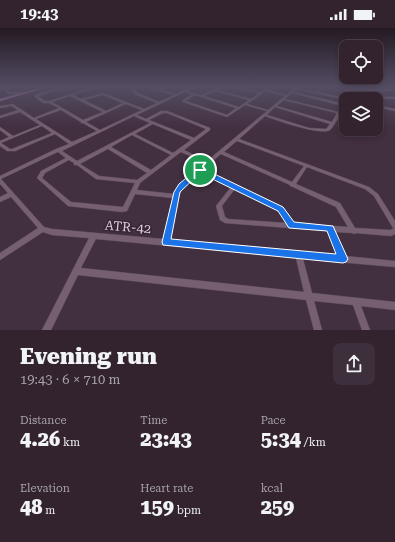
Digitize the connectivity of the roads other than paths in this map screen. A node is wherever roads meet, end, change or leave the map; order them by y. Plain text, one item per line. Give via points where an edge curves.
1 (43, 101) edge
2 (84, 101) edge
3 (121, 101) edge
4 (154, 101) edge
5 (163, 101) edge
6 (185, 101) edge
7 (218, 101) edge
8 (249, 101) edge
9 (280, 101) edge
10 (311, 101) edge
11 (328, 101) edge
12 (50, 102) joint
13 (126, 103) junction
14 (159, 103) junction
15 (245, 104) junction
16 (339, 104) edge
17 (275, 106) junction
18 (0, 107) edge
19 (383, 107) edge
20 (239, 108) junction
21 (60, 109) junction
22 (144, 110) junction
23 (395, 110) edge
24 (19, 111) junction
25 (269, 111) junction
26 (106, 112) junction
27 (339, 113) joint
28 (134, 115) junction
29 (264, 115) junction
30 (0, 117) edge
31 (33, 119) junction
32 (146, 120) junction
33 (82, 122) junction
34 (152, 123) junction
35 (332, 123) junction
36 (42, 125) junction
37 (0, 128) edge
38 (99, 131) junction
39 (55, 133) junction
40 (132, 134) junction
41 (12, 137) junction
42 (236, 139) junction
43 (194, 140) junction
44 (0, 143) edge
45 (72, 144) junction
46 (108, 147) junction
47 (58, 150) junction
48 (180, 150) junction
49 (220, 152) junction
50 (173, 154) junction
51 (70, 158) junction
52 (208, 163) junction
53 (76, 164) junction
54 (306, 166) junction
55 (200, 170) junction
56 (150, 172) junction
57 (0, 178) edge
58 (0, 182) edge
59 (138, 182) junction
60 (292, 185) junction
61 (234, 186) junction
62 (134, 192) junction
63 (11, 194) junction
64 (176, 196) junction
65 (0, 200) edge
66 (292, 225) junction
67 (395, 226) edge
68 (330, 228) junction
69 (42, 229) junction
70 (354, 230) junction
71 (395, 231) edge
72 (94, 236) junction
73 (166, 242) junction
74 (298, 254) junction
75 (0, 257) edge
76 (343, 259) junction
77 (395, 264) edge
78 (77, 271) junction
79 (309, 297) junction
80 (355, 302) junction
81 (395, 306) edge
82 (46, 330) edge
83 (318, 330) edge
84 (366, 330) edge

1 - 12 street
2 - 26 street
3 - 13 street
4 - 14 street
5 - 14 street
6 - 20 street via 225,116
7 - 20 street
8 - 15 street
9 - 17 street
10 - 27 street
11 - 16 street
12 - 21 street
13 - 22 street
13 - 26 street
14 - 22 street
15 - 20 street
15 - 25 street
17 - 25 street
17 - 35 street
18 - 24 street via 12,105
19 - 23 street
21 - 31 street
21 - 33 street
22 - 28 street
24 - 30 street
24 - 31 street
25 - 29 street
26 - 33 street
27 - 35 street
28 - 32 street
28 - 38 street
29 - 35 street via 311,130 328,130
29 - 42 street
31 - 36 street
32 - 34 street
32 - 43 street via 167,112 209,128
33 - 38 street
34 - 40 street
34 - 43 street
36 - 39 street
36 - 41 street
37 - 41 street
38 - 45 street
39 - 44 street via 13,150
39 - 45 street
40 - 46 street
40 - 50 street
41 - 44 street
42 - 49 street
42 - 54 street
43 - 48 street
45 - 47 street
46 - 53 street
46 - 56 street
47 - 51 street
47 - 57 street
48 - 50 street
48 - 52 street
49 - 52 street
49 - 60 street
50 - 56 street
51 - 53 street
51 - 62 street via 43,172 39,178 70,204 122,210 127,208
52 - 55 street
53 - 59 street via 98,178
54 - 60 street
54 - 67 street via 371,190
55 - 61 street
55 - 64 street via 181,186
56 - 59 street
58 - 63 street
59 - 62 street
60 - 70 street via 338,205
61 - 66 street via 280,209
61 - 66 street via 219,206 222,218 227,221
62 - 64 street
63 - 65 street
63 - 69 street
64 - 73 street
66 - 68 street
68 - 70 street
68 - 76 street
69 - 72 street, ATR-42
69 - 75 street
70 - 71 street via 391,234
72 - 73 street, ATR-42
72 - 78 street
73 - 74 street, ATR-42
74 - 76 street, ATR-42
74 - 79 street
76 - 77 street, ATR-42
78 - 79 street
78 - 82 street
79 - 80 street
79 - 83 street
80 - 81 street
80 - 84 street

